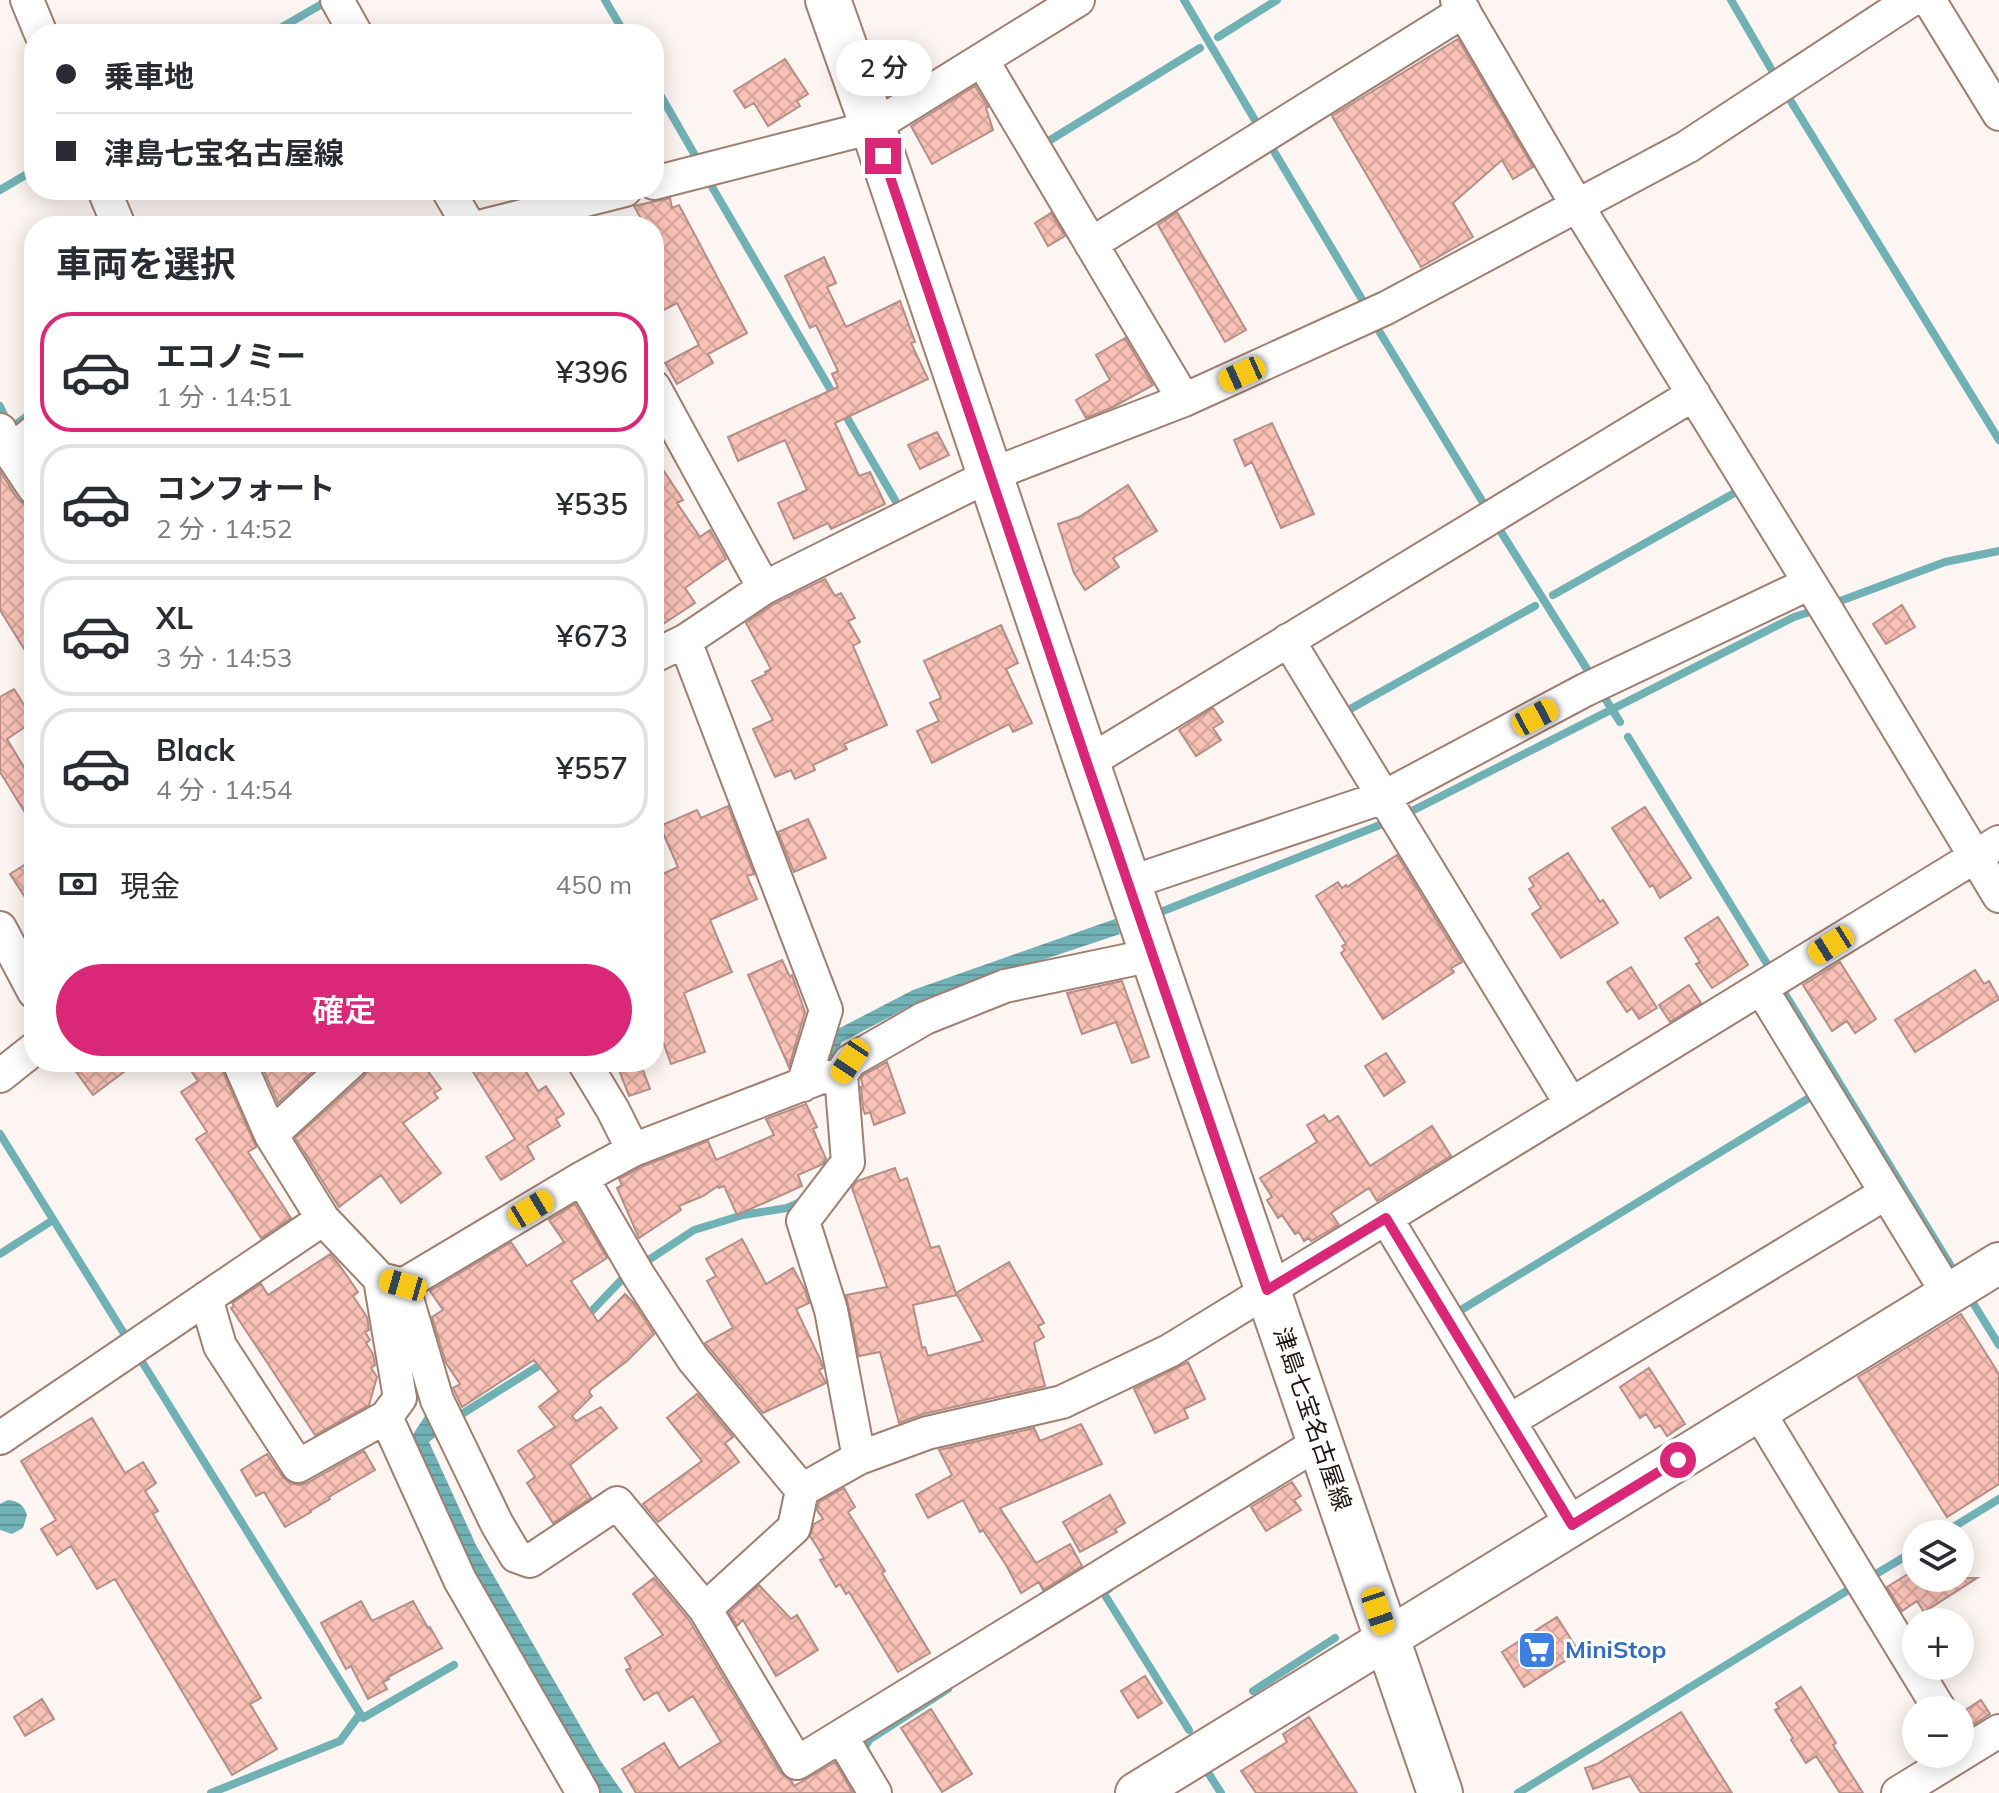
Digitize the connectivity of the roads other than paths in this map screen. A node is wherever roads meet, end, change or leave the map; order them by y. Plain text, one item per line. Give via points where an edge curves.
1 (27, 0) edge
2 (337, 0) edge
3 (828, 0) edge
4 (1078, 0) edge
5 (1911, 0) edge
6 (1929, 0) edge
7 (1460, 6) edge
8 (37, 24) edge
9 (350, 24) edge
10 (982, 60) junction
11 (1999, 114) edge
12 (873, 127) junction
13 (664, 180) edge
14 (604, 200) edge
15 (1578, 207) junction
16 (573, 215) edge
17 (1091, 244) junction
18 (1694, 394) junction
19 (1184, 400) junction
20 (664, 405) edge
21 (15, 438) edge
22 (24, 462) edge
23 (990, 475) junction
24 (764, 588) junction
25 (1819, 598) junction
26 (1288, 640) junction
27 (685, 641) junction
28 (664, 651) edge
29 (1087, 763) junction
30 (1392, 810) junction
31 (1987, 850) edge
32 (1999, 896) edge
33 (1140, 917) junction
34 (0, 928) edge
35 (24, 973) edge
36 (1771, 981) junction
37 (24, 1057) edge
38 (243, 1072) edge
39 (340, 1072) edge
40 (590, 1072) edge
41 (0, 1076) edge
42 (825, 1079) junction
43 (1571, 1104) junction
44 (271, 1135) junction
45 (633, 1150) junction
46 (582, 1178) junction
47 (1886, 1193) junction
48 (1386, 1218) junction
49 (323, 1219) junction
50 (391, 1282) junction
51 (1967, 1282) edge
52 (1267, 1290) junction
53 (206, 1298) junction
54 (1758, 1411) junction
55 (386, 1417) junction
56 (1509, 1421) junction
57 (0, 1438) edge
58 (1320, 1442) junction
59 (859, 1458) junction
60 (802, 1490) junction
61 (1572, 1525) junction
62 (705, 1609) junction
63 (1388, 1639) junction
64 (1931, 1696) edge
65 (1999, 1731) edge
66 (841, 1736) junction
67 (1974, 1742) edge
68 (1933, 1768) edge
69 (583, 1793) edge
70 (875, 1793) edge
71 (1136, 1793) edge
72 (1440, 1793) edge
73 (1898, 1793) edge

1 - 8 street
2 - 9 street
3 - 12 main road, 津島七宝名古屋線
4 - 10 street
5 - 15 street via 1687,147
6 - 11 street
7 - 15 street
7 - 17 street
10 - 12 street
10 - 17 street
12 - 13 street
12 - 23 main road, 津島七宝名古屋線
14 - 16 street
15 - 18 street
15 - 19 street via 1386,308
17 - 19 street
18 - 25 street
18 - 26 street
19 - 23 street
20 - 24 street
21 - 22 street
23 - 24 street
23 - 29 main road, 津島七宝名古屋線
24 - 27 street
25 - 30 street via 1585,690
25 - 31 street
26 - 29 street
26 - 30 street
27 - 28 street
27 - 42 street via 826,1010
29 - 33 main road, 津島七宝名古屋線
30 - 33 street
30 - 43 street
31 - 32 street
31 - 36 street
33 - 42 street via 1005,986 925,1018
33 - 52 main road, 津島七宝名古屋線
34 - 35 street
36 - 43 street
36 - 47 street
37 - 41 street
38 - 44 street
39 - 44 street
40 - 45 street
42 - 45 street
42 - 59 street via 848,1162 803,1221 831,1310
43 - 48 street
44 - 49 street
45 - 46 street
46 - 50 street
46 - 60 street via 693,1359
47 - 51 street
47 - 56 street
48 - 52 street
48 - 56 street
49 - 50 street
49 - 53 street
50 - 55 street via 400,1398
50 - 62 street via 437,1400 516,1556 530,1561 617,1503
51 - 54 street
52 - 58 main road, 津島七宝名古屋線
52 - 59 street via 1169,1351 1062,1402 927,1433
53 - 55 street via 220,1346 298,1466
53 - 57 street
54 - 61 street
54 - 64 street
55 - 69 street via 460,1580
56 - 61 street
58 - 63 main road, 津島七宝名古屋線
58 - 66 street
59 - 60 street
60 - 62 street via 794,1528
61 - 63 street
62 - 66 street via 797,1763
63 - 71 street
63 - 72 main road, 津島七宝名古屋線
65 - 67 street
66 - 70 street
68 - 73 street

